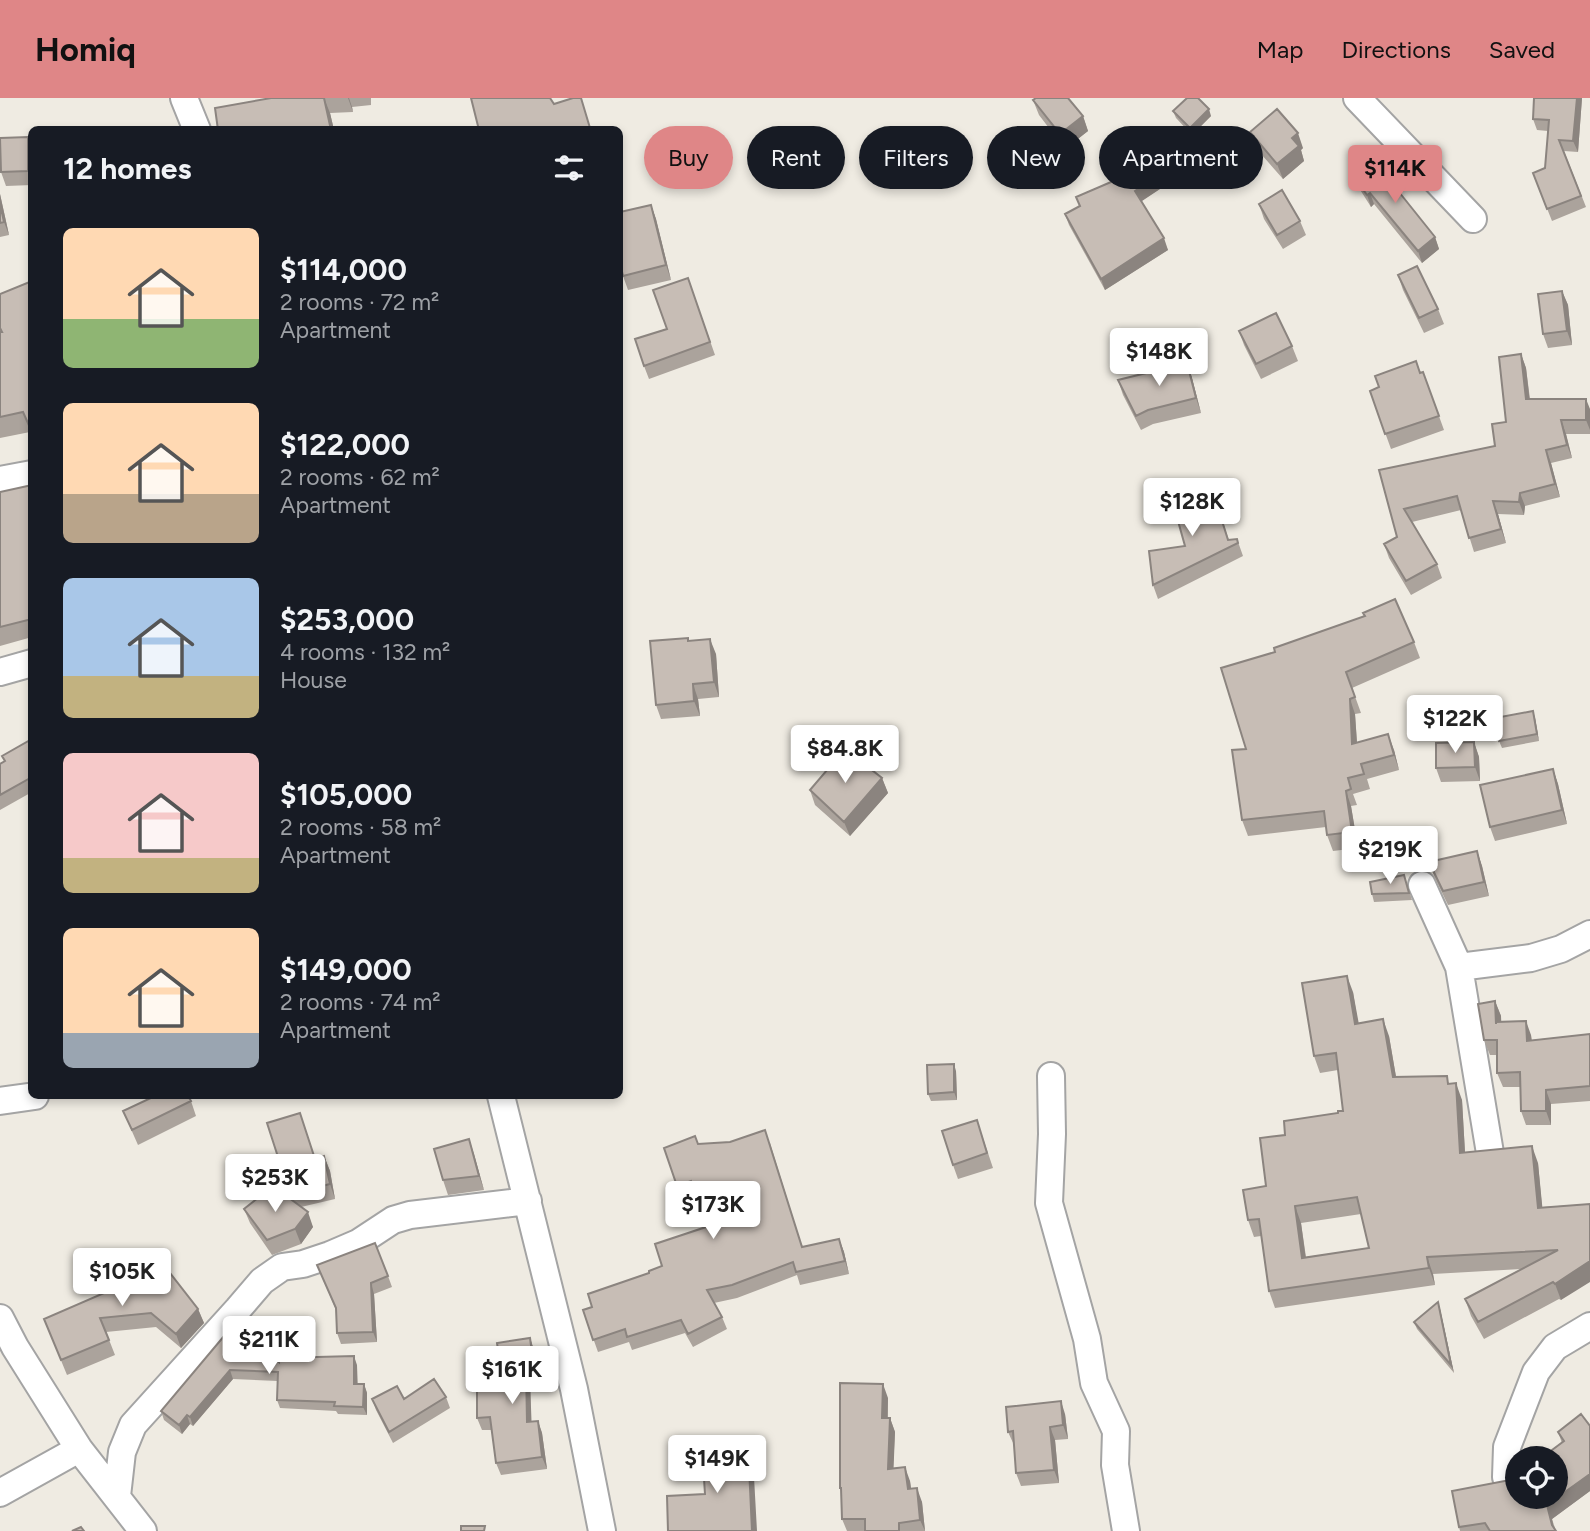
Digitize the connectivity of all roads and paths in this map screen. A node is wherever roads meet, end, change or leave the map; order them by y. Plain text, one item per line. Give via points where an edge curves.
1 (184, 98) edge
2 (1357, 98) edge
3 (195, 126) edge
4 (1473, 219) dead end
5 (28, 475) edge
6 (0, 480) edge
7 (28, 664) edge
8 (0, 672) edge
9 (1422, 886) dead end
10 (1590, 934) edge
11 (1459, 967) junction
12 (1051, 1076) dead end
13 (28, 1097) edge
14 (502, 1099) edge
15 (0, 1101) edge
16 (1490, 1153) edge
17 (528, 1201) junction
18 (0, 1318) edge
19 (1590, 1326) edge
20 (7, 1351) edge
21 (1507, 1446) edge
22 (79, 1449) junction
23 (0, 1493) edge
24 (117, 1496) junction
25 (144, 1531) edge
26 (602, 1531) edge
27 (1126, 1531) edge

1 - 3 street
2 - 4 street
5 - 6 street
7 - 8 street
9 - 11 street
10 - 11 street via 1531,958
11 - 16 street
12 - 27 street via 1049,1203 1087,1339 1094,1382 1115,1431 1115,1465
13 - 15 street
14 - 17 street
17 - 24 street via 393,1220 358,1243 282,1267 262,1281 133,1425 122,1452
17 - 26 street via 574,1389
18 - 20 street
19 - 21 street via 1555,1347 1536,1372
20 - 22 street
22 - 23 street
22 - 24 street
24 - 25 street

